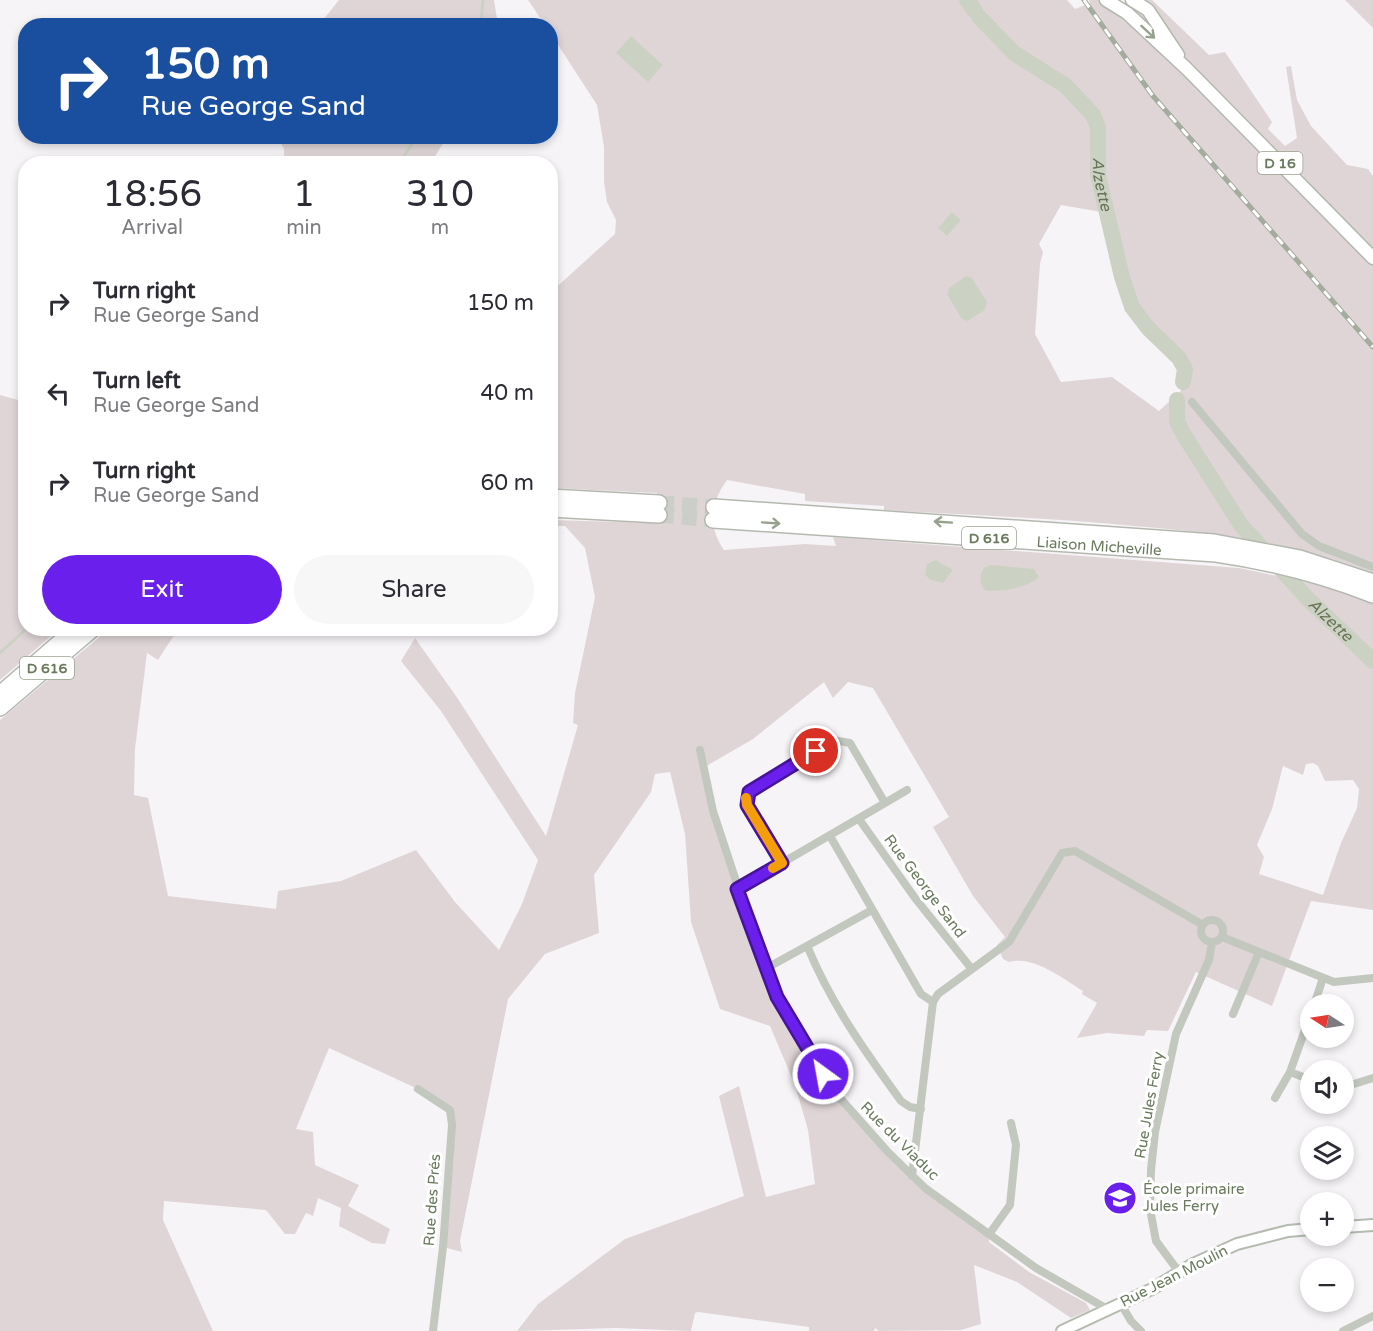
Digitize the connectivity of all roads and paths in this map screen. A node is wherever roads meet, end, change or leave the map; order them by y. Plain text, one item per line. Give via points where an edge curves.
1 (1106, 0) edge
2 (1132, 0) edge
3 (1187, 69) junction
4 (1373, 258) edge
5 (1192, 402) dead end
6 (558, 498) edge
7 (558, 509) edge
8 (1269, 557) junction
9 (1373, 567) edge
10 (1373, 582) edge
11 (1373, 596) edge
12 (67, 636) edge
13 (85, 636) edge
14 (0, 694) edge
15 (0, 708) edge
16 (700, 750) dead end
17 (908, 790) dead end
18 (885, 803) junction
19 (859, 819) junction
20 (830, 836) junction
21 (782, 863) junction
22 (737, 889) junction
23 (872, 910) junction
24 (1203, 925) junction
25 (1222, 937) junction
26 (1212, 942) junction
27 (808, 948) junction
28 (1259, 952) junction
29 (971, 968) junction
30 (765, 969) junction
31 (1323, 978) junction
32 (1373, 978) edge
33 (1318, 994) edge
34 (933, 1002) junction
35 (1233, 1014) dead end
36 (1300, 1044) edge
37 (1290, 1072) junction
38 (1300, 1076) edge
39 (1373, 1078) edge
40 (1354, 1084) edge
41 (418, 1089) dead end
42 (1275, 1098) dead end
43 (921, 1109) junction
44 (1011, 1123) dead end
45 (912, 1176) junction
46 (1373, 1225) edge
47 (1354, 1226) edge
48 (1300, 1230) edge
49 (990, 1233) junction
50 (1179, 1272) junction
51 (1121, 1304) junction
52 (1109, 1310) junction
53 (1373, 1316) edge
54 (433, 1331) edge
55 (1062, 1331) edge
56 (1141, 1331) edge
57 (1343, 1331) edge

1 -> 3 main road, D 16 via 1127,13
2 - 3 main road, D 16 via 1148,10
3 - 4 main road, D 16
5 - 9 street via 1302,534 1319,546
6 - 7 highway via 659,509
8 -> 8 highway, Liaison Micheville / D 616 via 1252,547 1094,532 713,513
8 - 10 highway, Liaison Micheville / D 616 via 1329,566
8 - 11 highway, Liaison Micheville / D 616
12 - 14 highway, D 616
13 - 15 highway, D 616
16 - 22 street, Rue du Viaduc via 713,811
17 - 18 street
18 - 19 street
18 - 21 street via 850,743 833,740 749,792 747,805
19 - 20 street
19 - 29 street, Rue George Sand
20 - 21 street
20 - 23 street
21 - 22 street
22 - 30 street, Rue du Viaduc
23 - 27 street
23 - 34 street via 921,994
24 - 25 street via 1210,920 1219,922 1224,929
24 - 26 street via 1202,936
24 - 29 street via 1068,850 1062,853 1009,942
25 - 26 street
25 - 28 street
26 - 50 street, Rue Jules Ferry via 1209,960 1176,1034 1155,1132 1150,1209 1156,1241
27 - 30 street
27 - 43 street via 827,992 858,1042 901,1101
28 - 31 street
28 - 35 street
29 - 34 street
30 - 45 street, Rue du Viaduc via 803,1044 832,1089
31 - 32 street via 1346,983
31 - 33 street
34 - 43 street
36 - 37 street
37 - 38 street
37 - 42 street
39 - 40 street
41 - 54 street, Rue des Prés via 450,1110 452,1125
43 - 45 street
44 - 49 street via 1016,1145 1010,1205
45 - 49 street, Rue du Viaduc
46 - 47 main road
48 - 50 main road, Rue Jean Moulin via 1237,1244
49 - 52 street, Rue du Viaduc via 1035,1268
50 - 51 main road, Rue Jean Moulin
51 - 52 main road, Rue Jean Moulin
51 - 56 street
52 - 55 main road, Rue Jean Moulin
53 - 57 street

